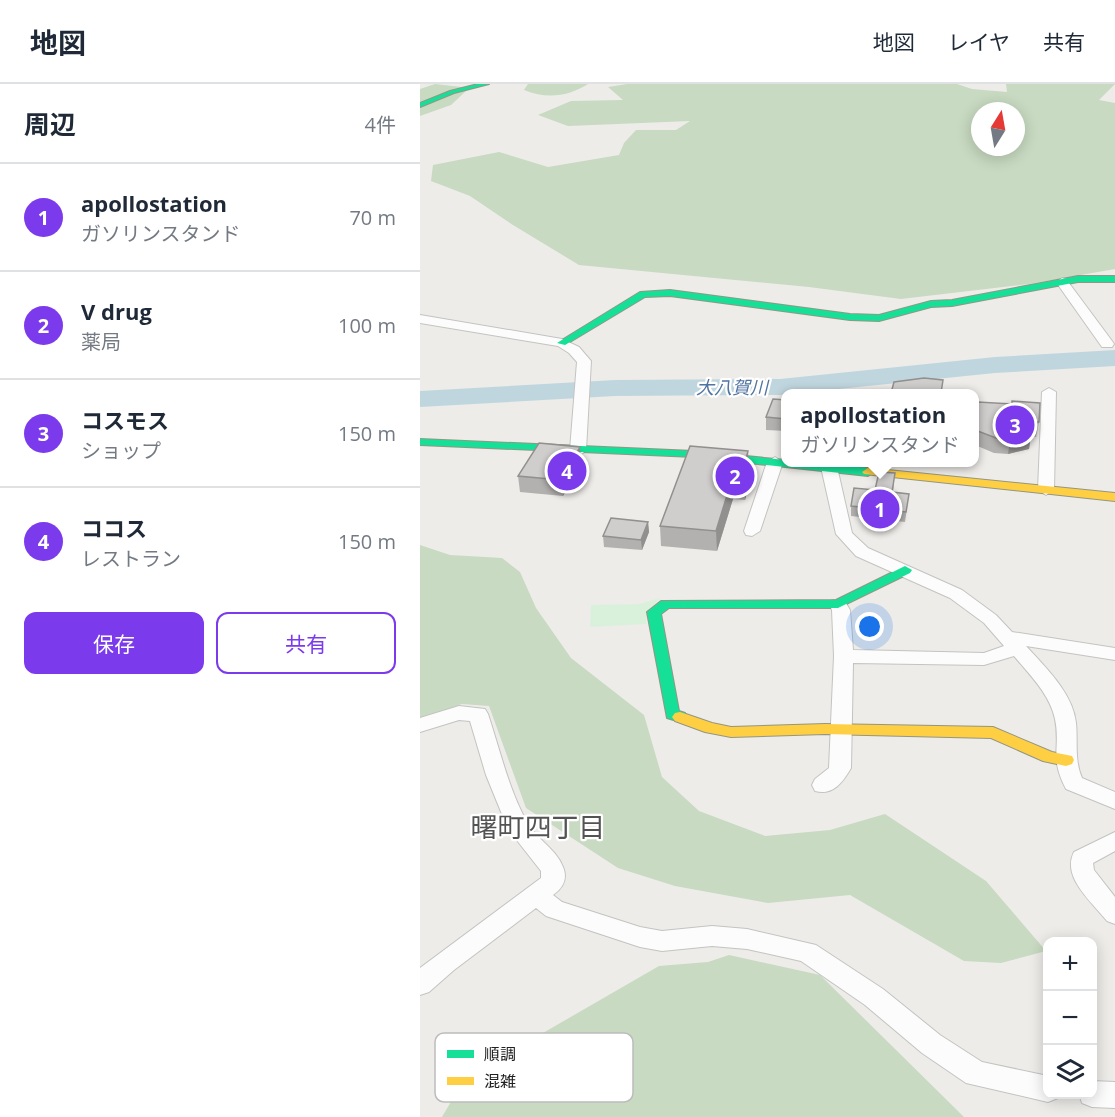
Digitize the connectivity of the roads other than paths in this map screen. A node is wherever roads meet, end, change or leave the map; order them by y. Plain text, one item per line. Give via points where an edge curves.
1 (486, 84) edge
2 (420, 105) edge
3 (1115, 279) edge
4 (1062, 282) junction
5 (420, 319) edge
6 (562, 343) junction
7 (1107, 344) dead end
8 (1049, 392) dead end
9 (420, 442) edge
10 (578, 450) junction
11 (775, 462) junction
12 (781, 463) edge
13 (829, 467) joint
14 (1046, 490) junction
15 (1115, 497) edge
16 (752, 531) dead end
17 (905, 570) junction
18 (838, 604) junction
19 (1012, 643) junction
20 (1115, 654) edge
21 (844, 657) junction
22 (420, 725) edge
23 (841, 729) junction
24 (1066, 760) junction
25 (823, 785) dead end
26 (1115, 801) edge
27 (1115, 841) edge
28 (537, 896) junction
29 (1115, 914) edge
30 (420, 984) edge
31 (1043, 1088) edge
32 (1097, 1094) edge
33 (1115, 1095) edge

1 - 2 street
3 - 4 street
4 - 6 street via 868,318 670,293 643,294
4 - 7 street
5 - 6 street
6 - 10 street via 584,361
8 - 14 street
9 - 10 street
10 - 11 street via 694,454
11 - 12 street
11 - 16 street
13 - 14 street
13 - 17 street via 844,534 862,552
14 - 15 street
17 - 18 street
17 - 19 street via 963,599 990,619
18 - 21 street
18 - 23 street via 666,604 654,612 672,714 731,732
19 - 20 street
19 - 21 street via 984,659
19 - 24 street via 1051,688 1064,711
21 - 23 street
22 - 28 street via 468,712 481,718 497,775 519,829 553,869 553,882
23 - 24 street via 993,733 1048,757
23 - 25 street via 838,773
24 - 26 street via 1074,783
27 - 29 street via 1082,858 1082,873
28 - 30 street
28 - 31 street via 554,909 640,937 662,941 712,936 747,939 807,952 976,1074
32 - 33 street

